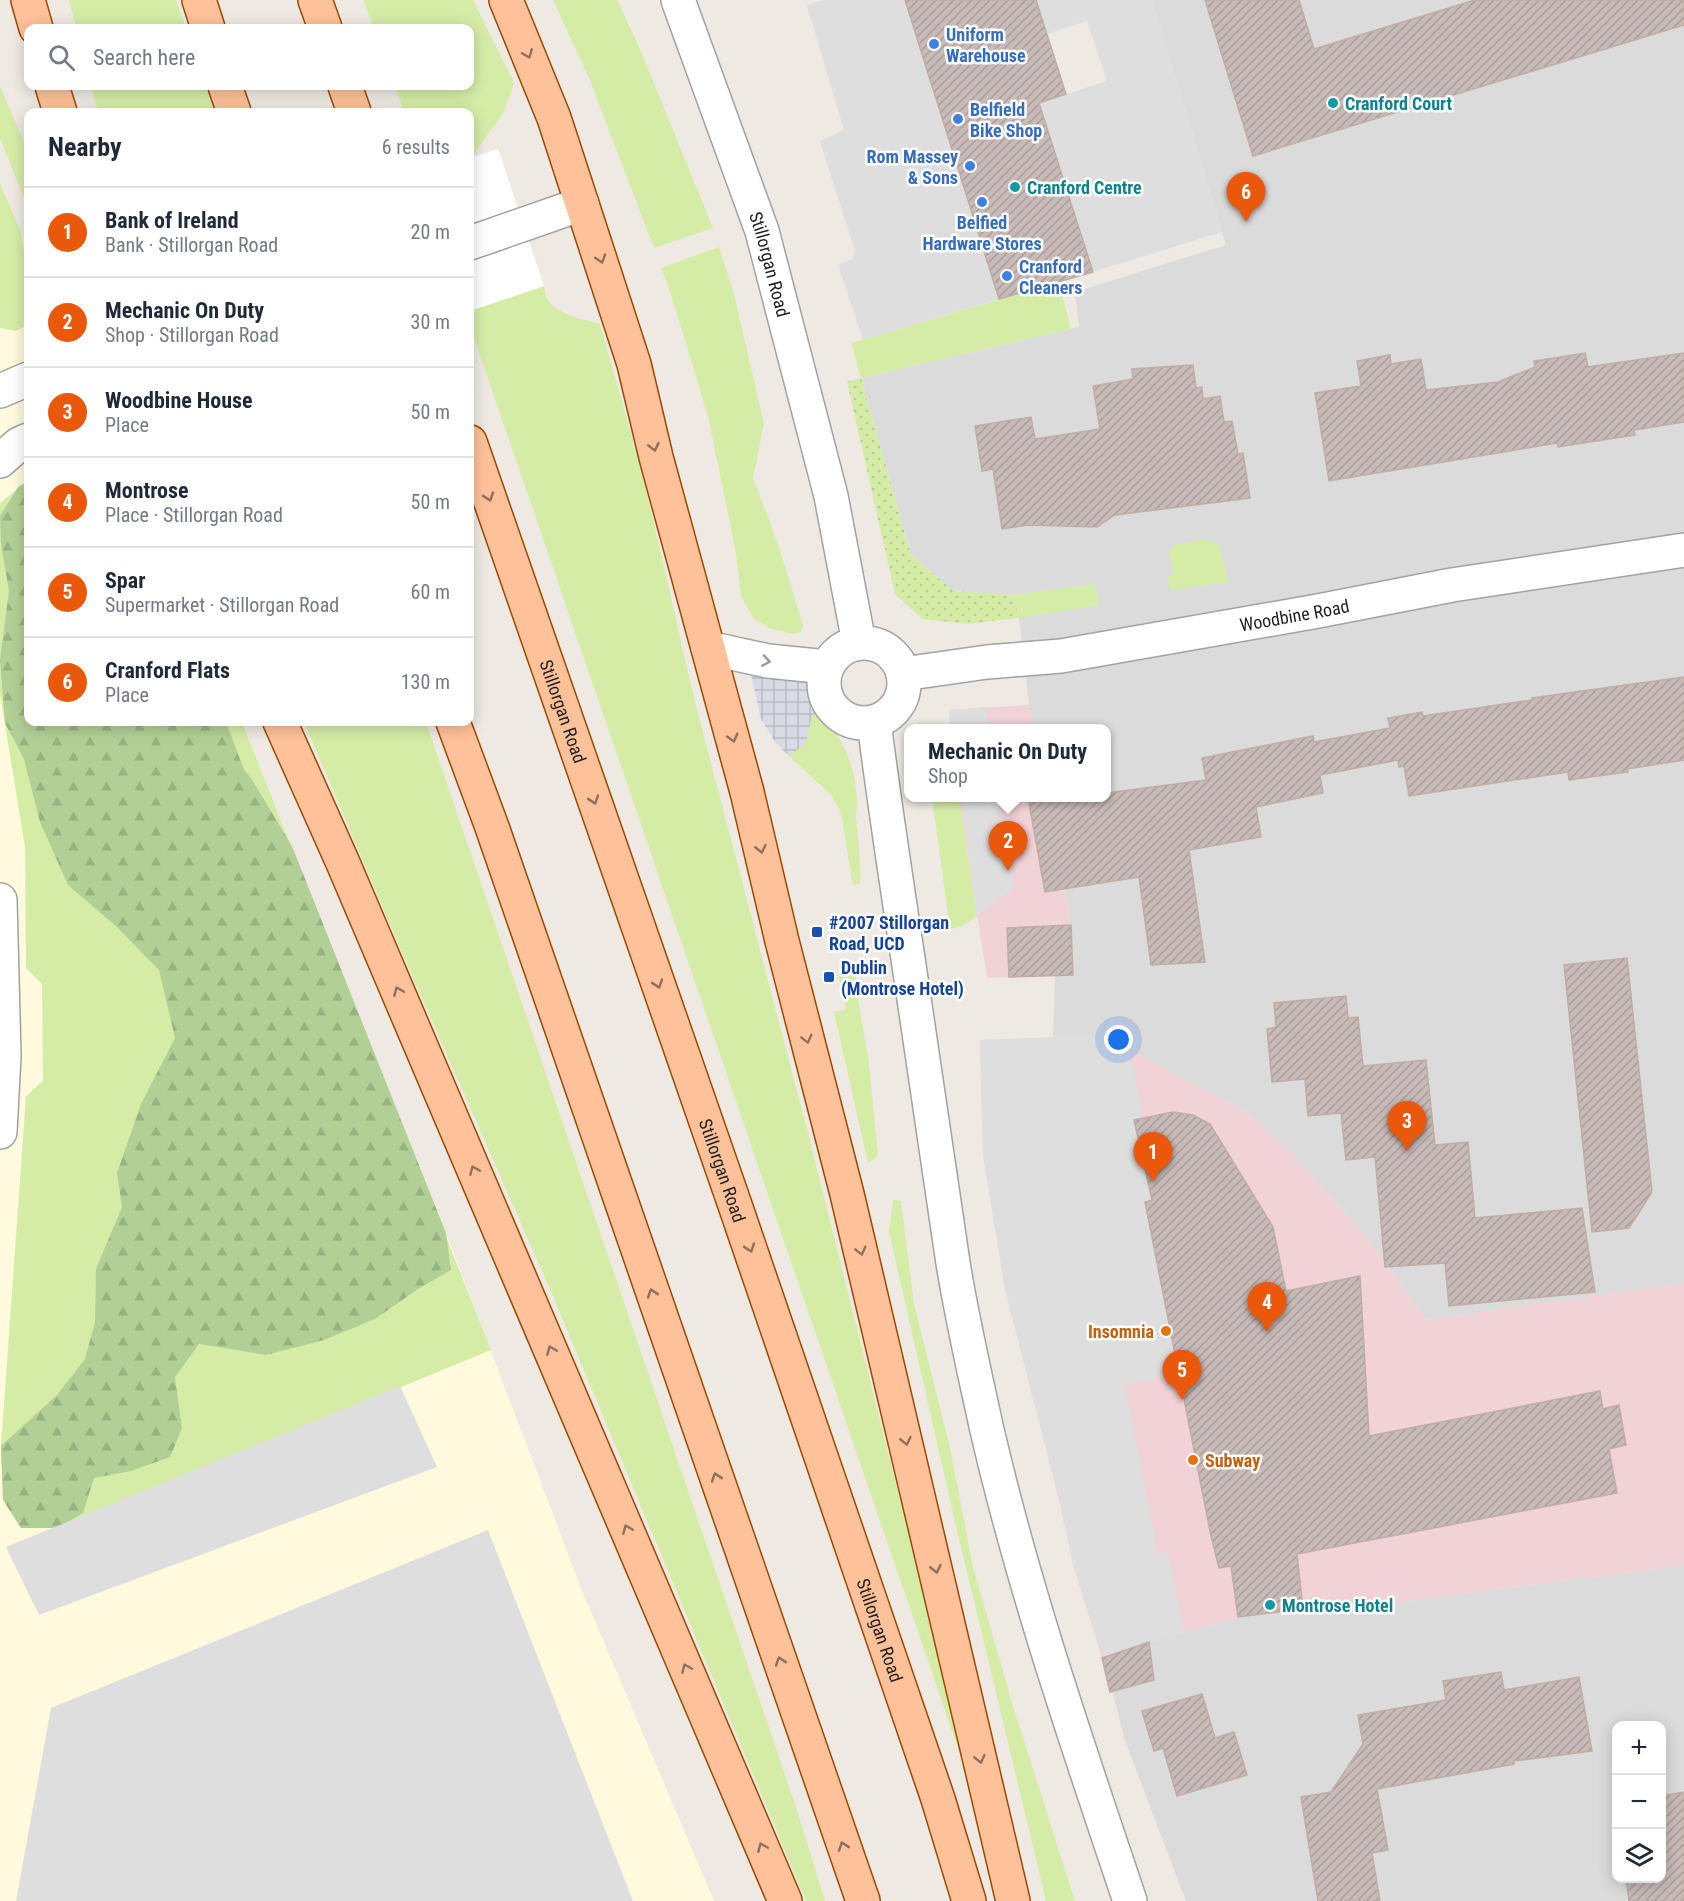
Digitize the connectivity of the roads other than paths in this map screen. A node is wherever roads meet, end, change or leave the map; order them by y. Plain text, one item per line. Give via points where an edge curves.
1 (28, 0) edge
2 (199, 0) edge
3 (315, 0) edge
4 (506, 0) edge
5 (678, 0) edge
6 (35, 24) edge
7 (207, 24) edge
8 (324, 24) edge
9 (53, 90) edge
10 (226, 90) edge
11 (346, 90) edge
12 (59, 108) edge
13 (233, 108) edge
14 (353, 108) edge
15 (582, 204) junction
16 (474, 242) edge
17 (24, 382) edge
18 (0, 391) edge
19 (24, 442) edge
20 (474, 453) edge
21 (0, 461) edge
22 (1684, 550) edge
23 (859, 643) junction
24 (708, 648) junction
25 (827, 667) junction
26 (903, 674) junction
27 (874, 722) junction
28 (282, 726) edge
29 (454, 726) edge
30 (0, 900) edge
31 (0, 1132) edge
32 (785, 1901) edge
33 (862, 1901) edge
34 (969, 1901) edge
35 (1013, 1901) edge
36 (1130, 1901) edge

1 - 6 main road
2 - 7 main road
3 - 8 main road
4 -> 15 main road via 554,118
5 - 23 street, Stillorgan Road via 762,231 831,496
9 - 12 main road
10 - 13 main road
11 - 14 main road
15 - 16 street
15 -> 24 main road via 634,363
17 - 18 street
19 - 21 street
20 -> 34 main road, Stillorgan Road via 763,1286 938,1799
22 - 26 street, Woodbine Road via 1452,585 1061,656
23 - 25 street via 836,654
23 - 26 street via 882,647 899,663
24 -> 25 street via 768,662
24 -> 35 main road via 847,1194
25 - 27 street via 825,692 833,709 861,724
26 - 27 street via 901,699 890,713
27 - 36 street via 953,1266 987,1431 1032,1601
32 -> 28 main road
33 -> 29 main road
30 - 31 street via 4,1056

